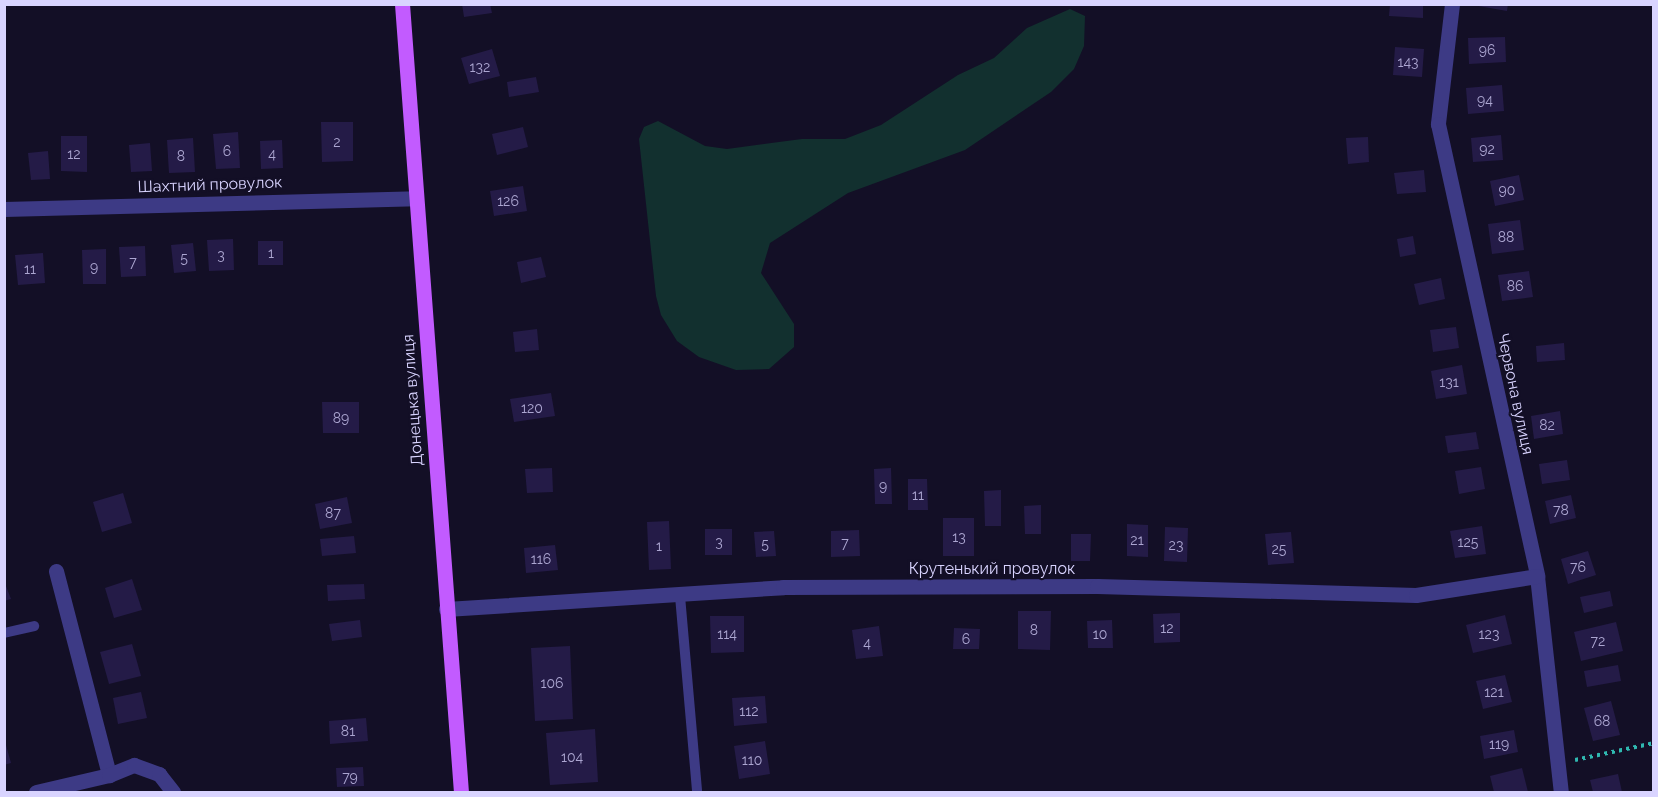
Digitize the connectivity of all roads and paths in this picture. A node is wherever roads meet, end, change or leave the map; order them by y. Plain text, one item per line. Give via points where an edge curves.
1 (402, 4) edge
2 (1452, 4) edge
3 (416, 198) junction
4 (4, 209) edge
5 (56, 571) dead end
6 (1537, 576) junction
7 (680, 596) junction
8 (446, 609) junction
9 (34, 626) dead end
10 (4, 633) edge
11 (1653, 742) edge
12 (1558, 764) junction
13 (109, 775) junction
14 (36, 792) edge
15 (172, 792) edge
16 (461, 792) edge
17 (697, 792) edge
18 (1561, 792) edge

1 - 3 main road, Донецька вулиця
2 - 6 street, Червона вулиця via 1438,124
3 - 4 street, Шахтний провулок
3 - 8 main road, Донецька вулиця
5 - 13 street
6 - 7 street, Крутенький провулок via 1416,595 1074,586 783,587
6 - 12 street, Червона вулиця
7 - 8 street, Крутенький провулок
7 - 17 lane
8 - 16 main road, Донецька вулиця
9 - 10 lane
11 - 12 path
12 - 18 street, Червона вулиця
13 - 14 street
13 - 15 street via 134,765 159,774

